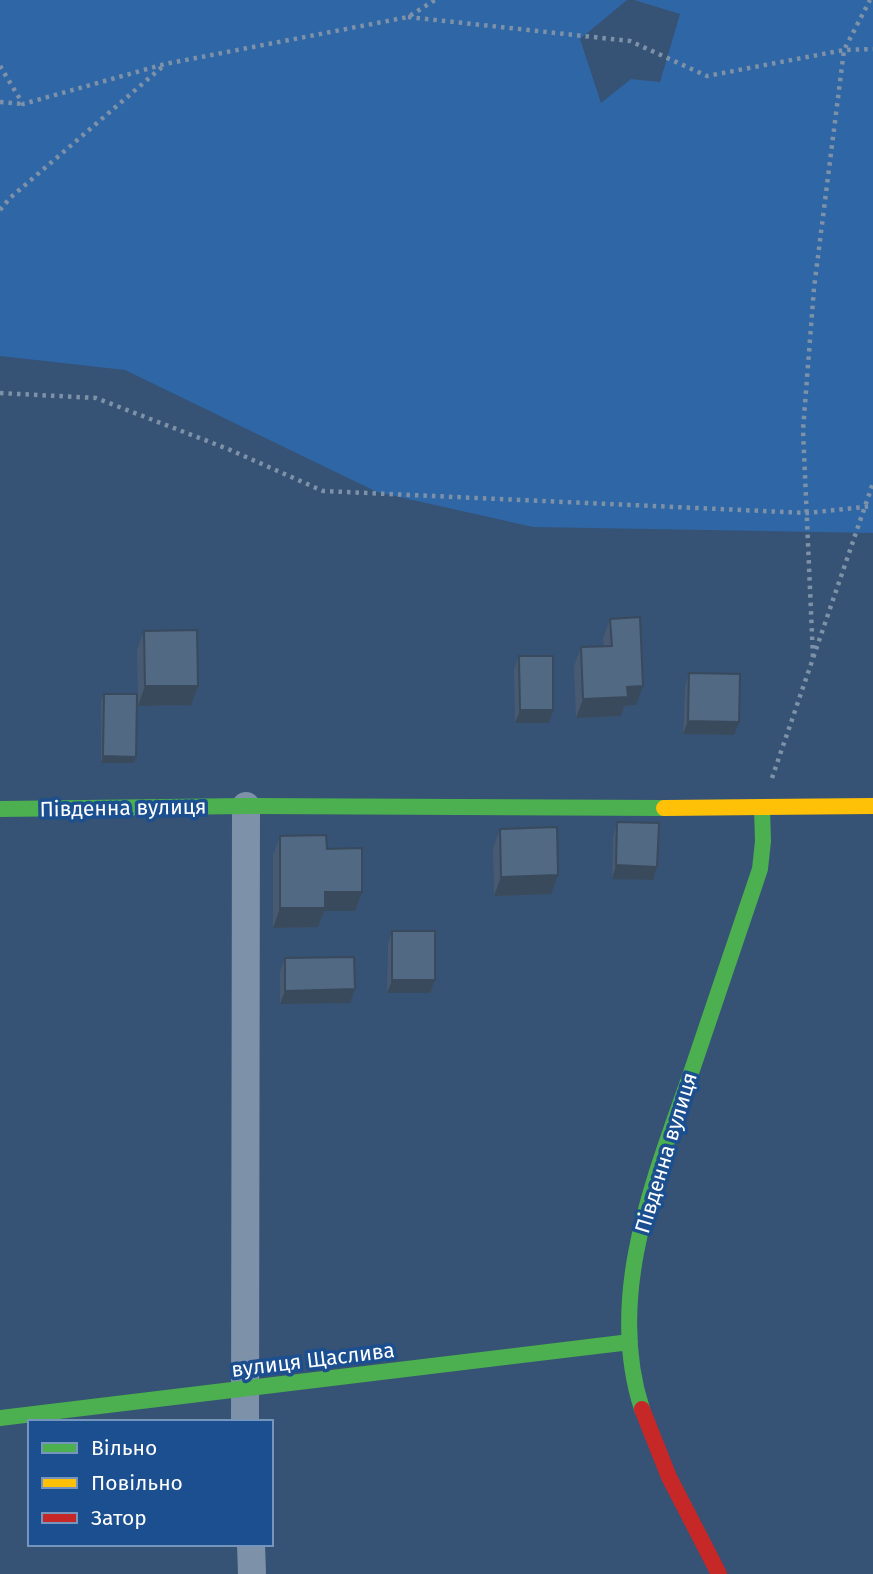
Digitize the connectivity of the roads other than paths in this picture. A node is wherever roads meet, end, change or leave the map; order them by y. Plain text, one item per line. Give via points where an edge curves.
1 (246, 806) junction
2 (873, 806) edge
3 (762, 808) junction
4 (0, 809) edge
5 (630, 1342) junction
6 (244, 1389) junction
7 (0, 1418) edge
8 (246, 1420) edge
9 (251, 1546) edge
10 (252, 1574) edge
11 (719, 1574) edge

1 - 3 street, Південна вулиця
1 - 4 street, Південна вулиця
1 - 6 street
2 - 3 street, Південна вулиця
3 - 5 street, Південна вулиця via 760,869 645,1208 633,1268
5 - 6 street, вулиця Щаслива
5 - 11 street, Південна вулиця via 646,1422
6 - 7 street, вулиця Щаслива
6 - 8 street
9 - 10 street

